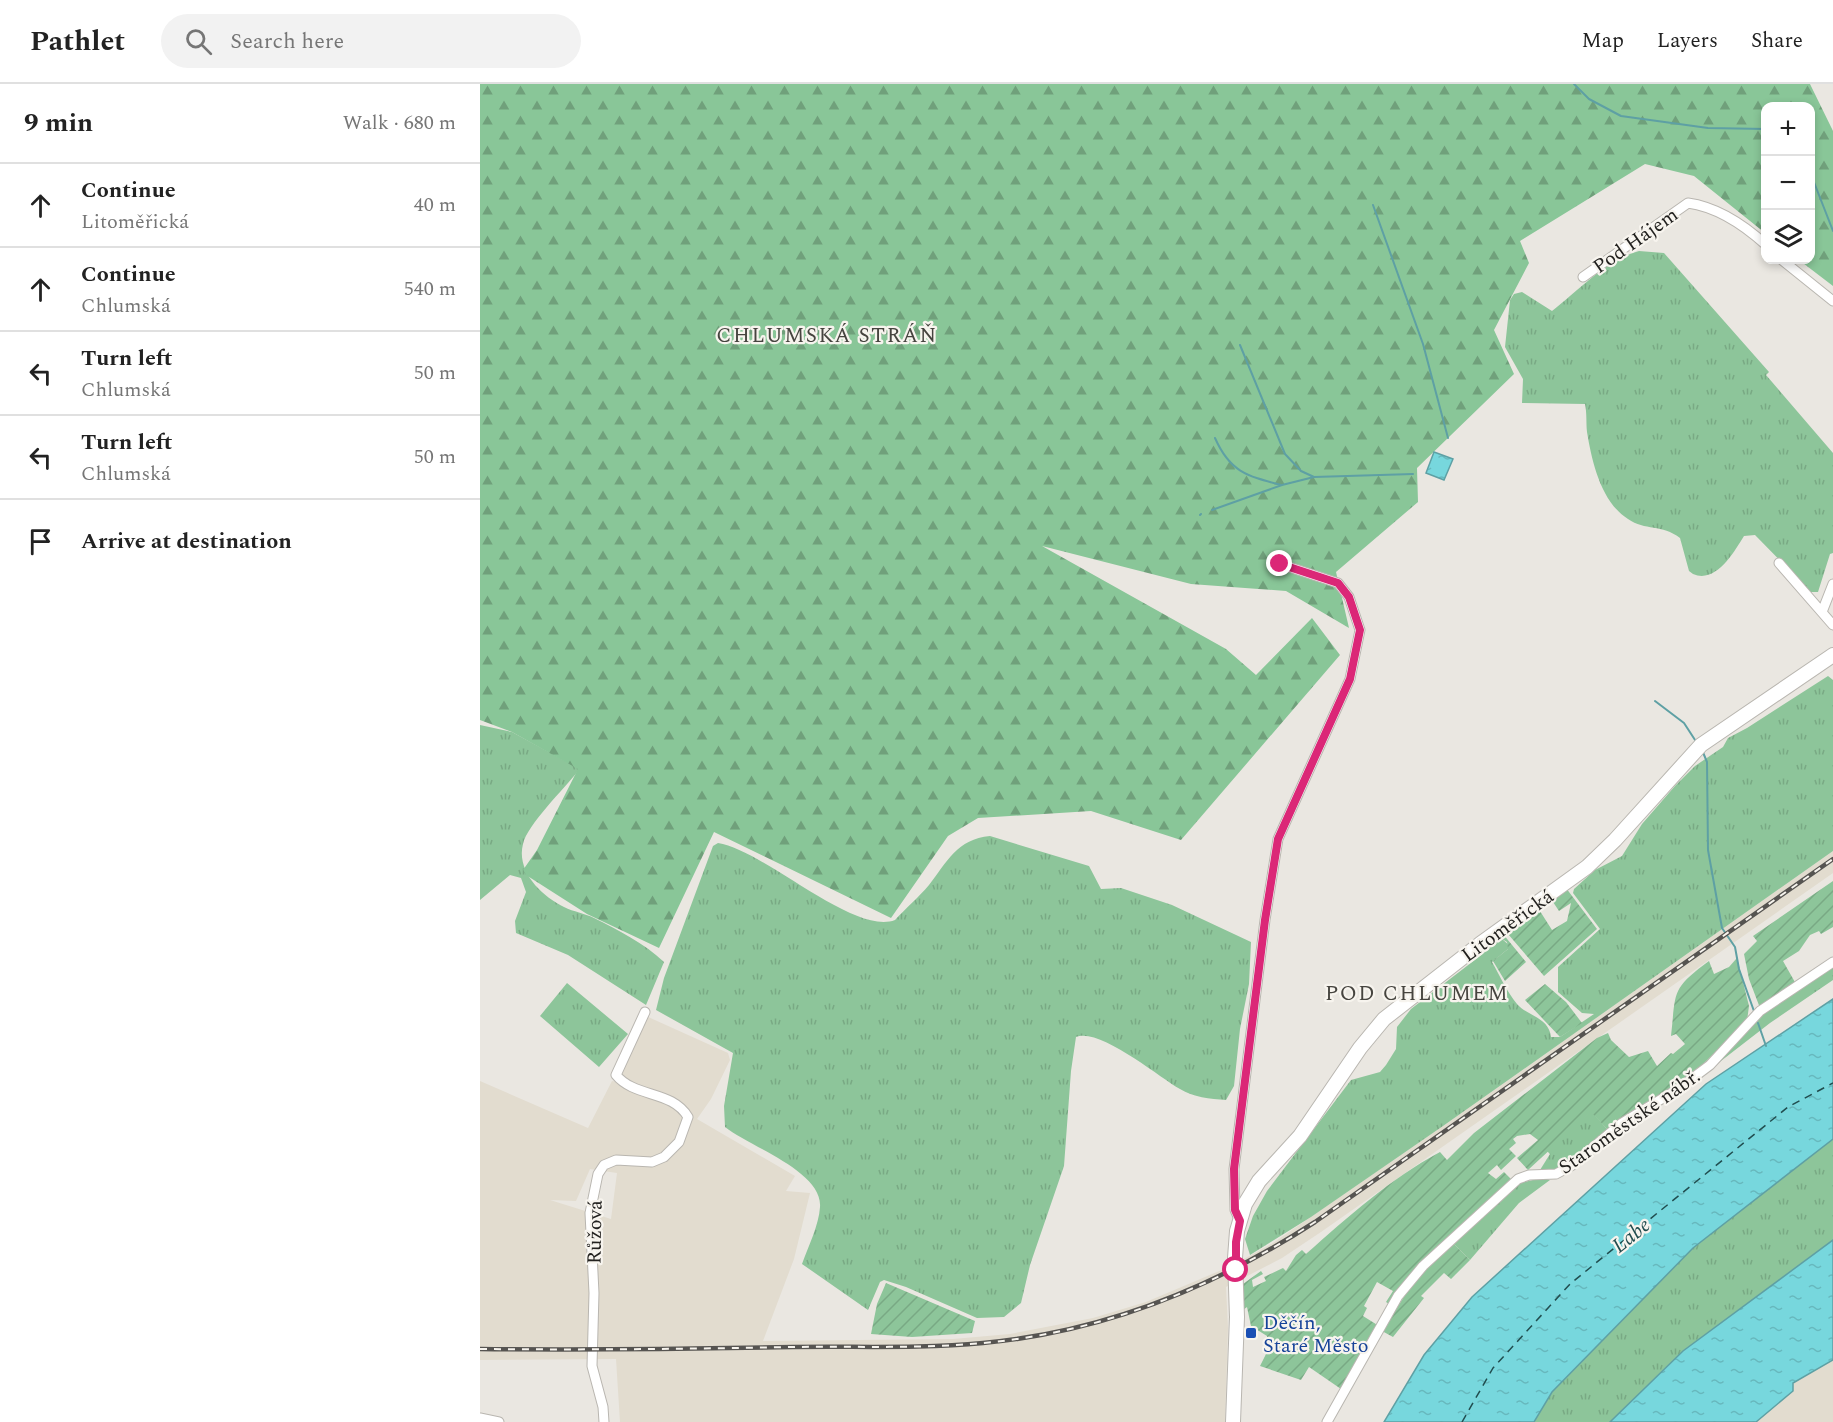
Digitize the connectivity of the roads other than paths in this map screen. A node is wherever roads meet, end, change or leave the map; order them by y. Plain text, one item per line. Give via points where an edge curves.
1 (1761, 241) edge
2 (1787, 264) edge
3 (1583, 277) dead end
4 (1833, 301) edge
5 (1779, 563) dead end
6 (1280, 564) dead end
7 (1833, 584) edge
8 (1822, 612) junction
9 (1833, 625) edge
10 (1833, 655) edge
11 (1833, 962) edge
12 (645, 1011) dead end
13 (1240, 1221) junction
14 (480, 1418) edge
15 (499, 1422) edge
16 (604, 1422) edge
17 (1233, 1422) edge
18 (1327, 1422) edge

1 - 3 street, Pod Hájem via 1723,215 1688,203
2 - 4 street
5 - 8 street
6 - 13 street via 1338,583 1349,597 1360,630 1350,679 1278,839 1234,1169 1235,1210
7 - 8 street
8 - 9 street
10 - 13 main road, Litoměřická via 1699,748 1587,867 1384,1019 1300,1136 1254,1188
11 - 18 street, Staroměstské nábř. via 1760,1011 1710,1065 1622,1123 1571,1166 1556,1174 1518,1179 1423,1266 1398,1296
12 - 16 street, Růžová via 616,1075 624,1086 664,1098 683,1108 688,1117 679,1142 664,1157 652,1162 616,1160 603,1165 598,1174 590,1213 592,1366
13 - 17 main road, Litoměřická via 1235,1258
14 - 15 street

